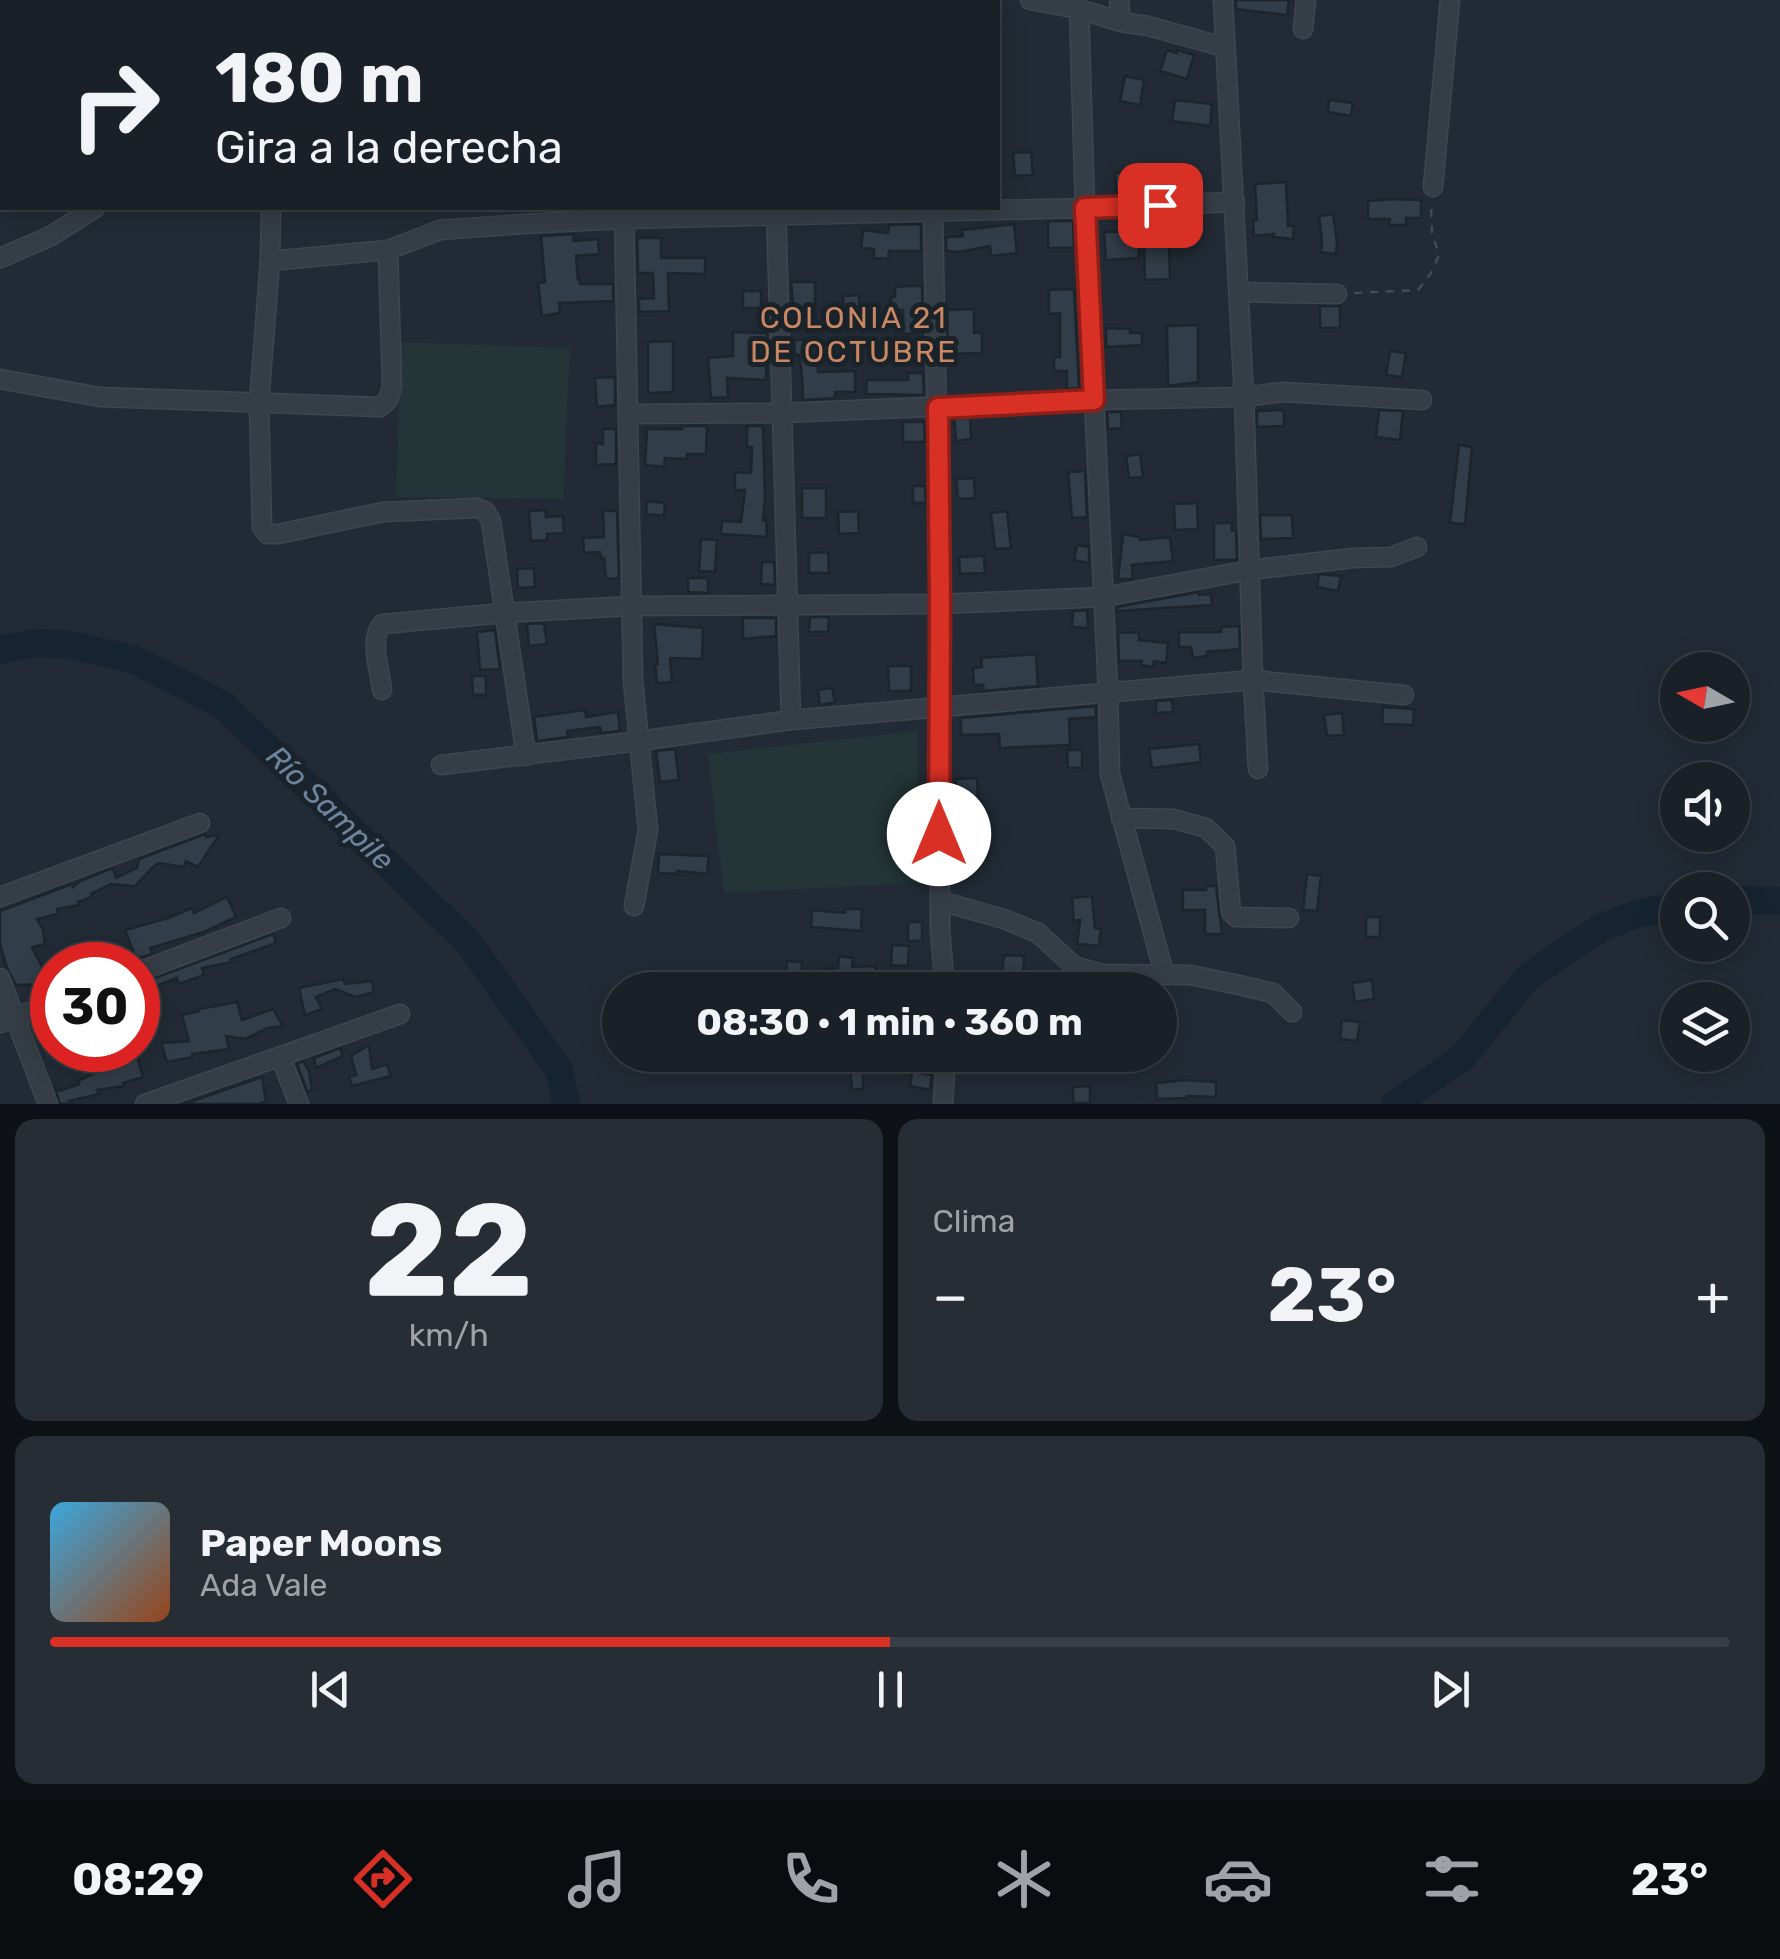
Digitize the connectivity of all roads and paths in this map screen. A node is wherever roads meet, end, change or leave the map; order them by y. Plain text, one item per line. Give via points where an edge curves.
1 (1030, 0) edge
2 (1120, 0) edge
3 (1223, 0) edge
4 (1306, 0) edge
5 (1450, 0) edge
6 (1079, 9) junction
7 (1120, 22) junction
8 (1304, 29) dead end
9 (1224, 47) junction
10 (1432, 187) joint
11 (1235, 202) junction
12 (1085, 208) junction
13 (1000, 209) edge
14 (91, 210) edge
15 (271, 210) edge
16 (475, 210) edge
17 (854, 210) edge
18 (933, 210) edge
19 (776, 211) edge
20 (624, 213) edge
21 (480, 227) junction
22 (388, 250) junction
23 (0, 258) edge
24 (270, 261) junction
25 (1240, 292) junction
26 (1338, 294) joint
27 (0, 379) edge
28 (1244, 397) junction
29 (1094, 400) junction
30 (1422, 400) dead end
31 (259, 402) junction
32 (938, 408) junction
33 (628, 414) junction
34 (782, 414) junction
35 (1417, 547) dead end
36 (1250, 570) junction
37 (1104, 598) junction
38 (940, 604) junction
39 (788, 605) junction
40 (630, 606) junction
41 (504, 613) junction
42 (1253, 680) junction
43 (382, 690) dead end
44 (1108, 691) junction
45 (1404, 695) dead end
46 (940, 706) junction
47 (791, 720) junction
48 (639, 741) junction
49 (526, 756) junction
50 (441, 765) dead end
51 (1258, 770) dead end
52 (1121, 818) junction
53 (200, 824) dead end
54 (0, 897) edge
55 (940, 900) junction
56 (634, 906) dead end
57 (281, 918) dead end
58 (1289, 918) dead end
59 (160, 964) edge
60 (945, 972) edge
61 (1096, 972) edge
62 (1164, 972) edge
63 (1177, 974) edge
64 (0, 978) edge
65 (1292, 1012) dead end
66 (400, 1014) dead end
67 (8, 1021) edge
68 (280, 1056) junction
69 (945, 1072) edge
70 (48, 1104) edge
71 (145, 1104) edge
72 (298, 1104) edge
73 (943, 1104) edge

1 - 6 street
2 - 7 street
3 - 9 street
4 - 8 street
5 - 10 street
6 - 7 street
6 - 12 street
7 - 9 street
9 - 11 street
10 - 26 path via 1439,255 1418,290
11 - 12 street
11 - 25 street
12 - 13 street
12 - 29 street
14 - 23 street
15 - 24 street
16 - 21 street
17 - 19 street
18 - 32 street
19 - 20 street
19 - 34 street
20 - 21 street
20 - 33 street
21 - 22 street via 440,230
22 - 24 street
22 - 31 street via 388,400 380,407
24 - 31 street
25 - 26 street
25 - 28 street
27 - 31 street via 100,396
28 - 29 street
28 - 30 street via 1283,392
28 - 36 street
29 - 32 street
29 - 37 street
31 - 41 street via 267,534 383,512 478,508 491,521
32 - 34 street
32 - 38 street
33 - 34 street
33 - 40 street
34 - 39 street
35 - 36 street via 1391,556
36 - 37 street
36 - 42 street
37 - 38 street
37 - 44 street
38 - 39 street
38 - 46 street
39 - 40 street
39 - 47 street
40 - 41 street
40 - 48 street
41 - 43 street via 382,624 376,639
41 - 49 street
42 - 44 street
42 - 45 street
42 - 51 street
44 - 46 street
44 - 52 street via 1110,774
46 - 47 street
46 - 55 street
47 - 48 street
48 - 49 street
48 - 56 street via 648,830
49 - 50 street
52 - 58 street via 1174,819 1206,828 1224,846 1231,912
52 - 62 street
53 - 54 street
55 - 60 street
55 - 61 street via 1038,933 1074,966
57 - 59 street
63 - 65 street via 1273,994
64 - 67 street
66 - 68 street
67 - 70 street
68 - 71 street
68 - 72 street
69 - 73 street

